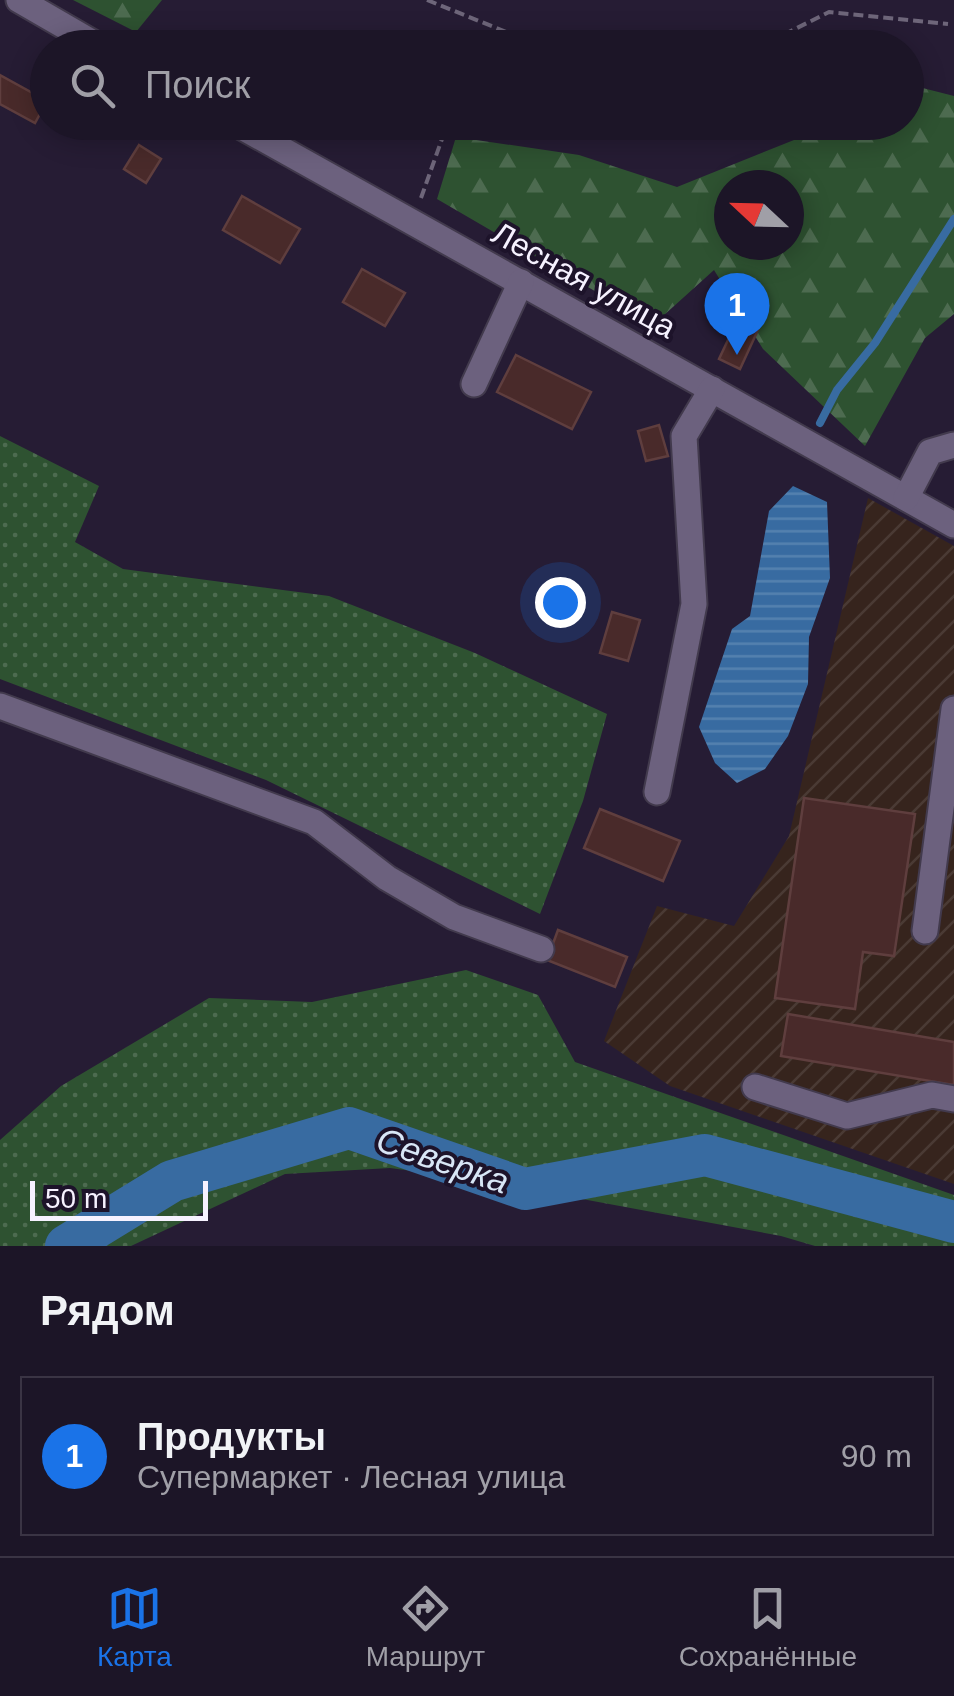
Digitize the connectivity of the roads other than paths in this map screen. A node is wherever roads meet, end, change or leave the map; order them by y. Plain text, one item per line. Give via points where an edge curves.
1 (19, 0) edge
2 (71, 30) edge
3 (266, 140) edge
4 (520, 282) junction
5 (474, 384) dead end
6 (712, 389) junction
7 (954, 445) edge
8 (906, 498) junction
9 (954, 524) edge
10 (0, 706) edge
11 (954, 709) edge
12 (658, 792) dead end
13 (925, 931) dead end
14 (541, 949) dead end
15 (755, 1087) dead end
16 (954, 1099) edge

1 - 2 street
3 - 4 street, Лесная улица
4 - 5 street
4 - 6 street, Лесная улица
6 - 8 street, Лесная улица
6 - 12 street via 684,436 694,604
7 - 8 street via 930,452
8 - 9 street, Лесная улица
10 - 14 street via 314,822 438,907
11 - 13 street
15 - 16 street via 847,1116 932,1095

